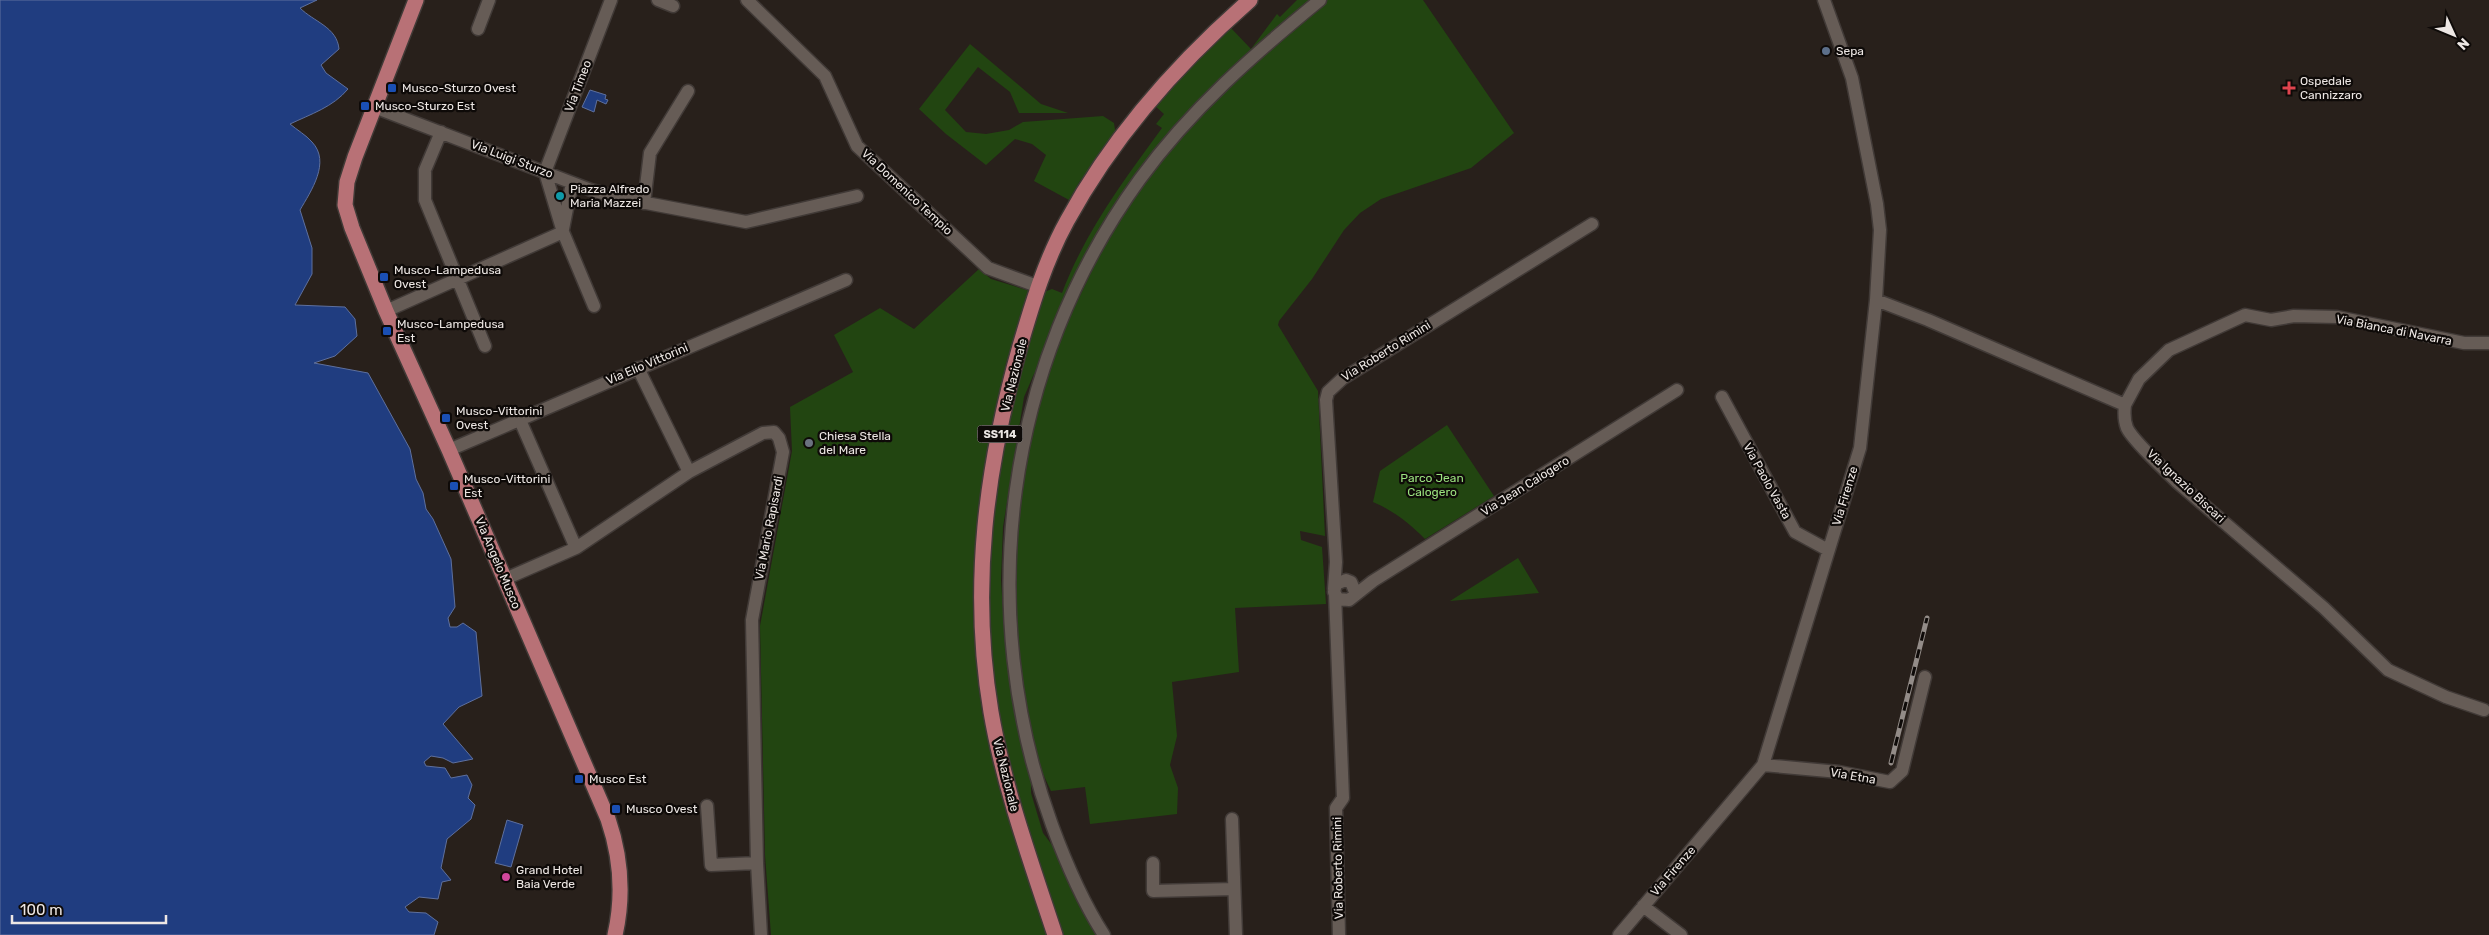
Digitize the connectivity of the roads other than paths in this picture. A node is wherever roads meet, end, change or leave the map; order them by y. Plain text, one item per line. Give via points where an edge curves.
1 (416, 0) edge
2 (490, 0) edge
3 (611, 0) edge
4 (658, 0) edge
5 (747, 0) edge
6 (1250, 0) edge
7 (1320, 0) edge
8 (1825, 1) edge
9 (673, 6) dead end
10 (478, 29) dead end
11 (688, 91) dead end
12 (374, 107) junction
13 (441, 132) junction
14 (544, 172) junction
15 (572, 183) junction
16 (857, 196) dead end
17 (644, 203) junction
18 (1592, 224) dead end
19 (563, 232) junction
20 (458, 279) junction
21 (846, 280) dead end
22 (1037, 286) junction
23 (1876, 300) junction
24 (594, 306) dead end
25 (386, 310) junction
26 (2489, 342) edge
27 (485, 346) dead end
28 (638, 368) junction
29 (1677, 390) dead end
30 (1722, 397) dead end
31 (2125, 405) junction
32 (519, 418) junction
33 (449, 450) junction
34 (689, 472) junction
35 (576, 548) junction
36 (1828, 550) junction
37 (1336, 562) junction
38 (505, 579) junction
39 (1349, 581) junction
40 (1373, 581) junction
41 (1334, 592) junction
42 (1351, 599) junction
43 (1337, 624) junction
44 (1925, 677) dead end
45 (2484, 710) dead end
46 (1763, 765) junction
47 (707, 806) dead end
48 (1232, 819) dead end
49 (757, 863) junction
50 (1153, 863) dead end
51 (1234, 889) junction
52 (1643, 906) junction
53 (615, 935) edge
54 (761, 935) edge
55 (1055, 935) edge
56 (1104, 935) edge
57 (1236, 935) edge
58 (1339, 935) edge
59 (1619, 935) edge
60 (1681, 935) edge

1 - 12 main road, Via Angelo Musco
2 - 10 street
3 - 14 street, Via Timeo
4 - 9 street
5 - 22 street, Via Domenico Tempio via 825,76 857,146 988,268
6 - 22 main road, Via Nazionale / SS114 via 1184,62 1129,127 1068,219
7 - 56 street via 1240,66 1197,110 1128,196 1070,302 1043,370 1026,427 1010,525 1011,628 1020,708 1036,782 1048,816 1083,899
8 - 23 street, Via Firenze via 1852,78 1876,204 1880,230
11 - 17 street via 650,153
12 - 13 street, Via Luigi Sturzo
12 - 25 main road, Via Angelo Musco via 347,182 345,205
13 - 14 street, Via Luigi Sturzo
13 - 20 street via 425,170 425,200
14 - 15 street, Via Luigi Sturzo
14 - 19 street
15 - 17 street, Via Luigi Sturzo
15 - 19 street
16 - 17 street, Via Luigi Sturzo via 746,222
18 - 37 street, Via Roberto Rimini via 1342,379 1328,392
19 - 20 street
19 - 24 street
20 - 25 street
20 - 27 street
21 - 28 street, Via Elio Vittorini
22 - 55 main road, Via Nazionale / SS114 via 1009,387 993,468 980,583 984,659 1001,761
23 - 31 street
23 - 36 street, Via Firenze via 1860,448
25 - 33 main road, Via Angelo Musco
26 - 31 street, Via Bianca di Navarra via 2464,344 2337,317 2294,316 2271,320 2245,315 2169,350 2139,379
28 - 32 street, Via Elio Vittorini
28 - 34 street
29 - 40 street, Via Jean Calogero
30 - 36 street, Via Paolo Vasta via 1795,532
31 - 45 street, Via Ignazio Biscari via 2124,418 2128,430 2155,460 2324,608 2388,670 2446,698
32 - 33 street, Via Elio Vittorini
32 - 35 street
33 - 38 main road, Via Angelo Musco
34 - 35 street, Via Mario Rapisardi
34 - 49 street, Via Mario Rapisardi via 763,434 774,432 779,438 783,452 752,620
35 - 38 street, Via Mario Rapisardi
36 - 46 street, Via Firenze
37 - 39 street via 1341,574
37 - 41 street, Via Roberto Rimini
38 - 53 main road, Via Angelo Musco via 617,844 620,890
39 - 40 street
39 - 41 street via 1336,584
39 - 42 street via 1355,592
40 - 42 street, Via Jean Calogero
41 - 42 street via 1338,599
41 - 43 street, Via Roberto Rimini
42 - 43 street via 1340,613
43 - 58 street, Via Roberto Rimini via 1343,798 1336,808
44 - 46 street, Via Etna via 1902,770 1890,782 1838,772
46 - 52 street, Via Firenze
47 - 49 street via 712,865
48 - 51 street
49 - 54 street, Via Mario Rapisardi
50 - 51 street via 1153,891
51 - 57 street
52 - 59 street, Via Firenze
52 - 60 street

